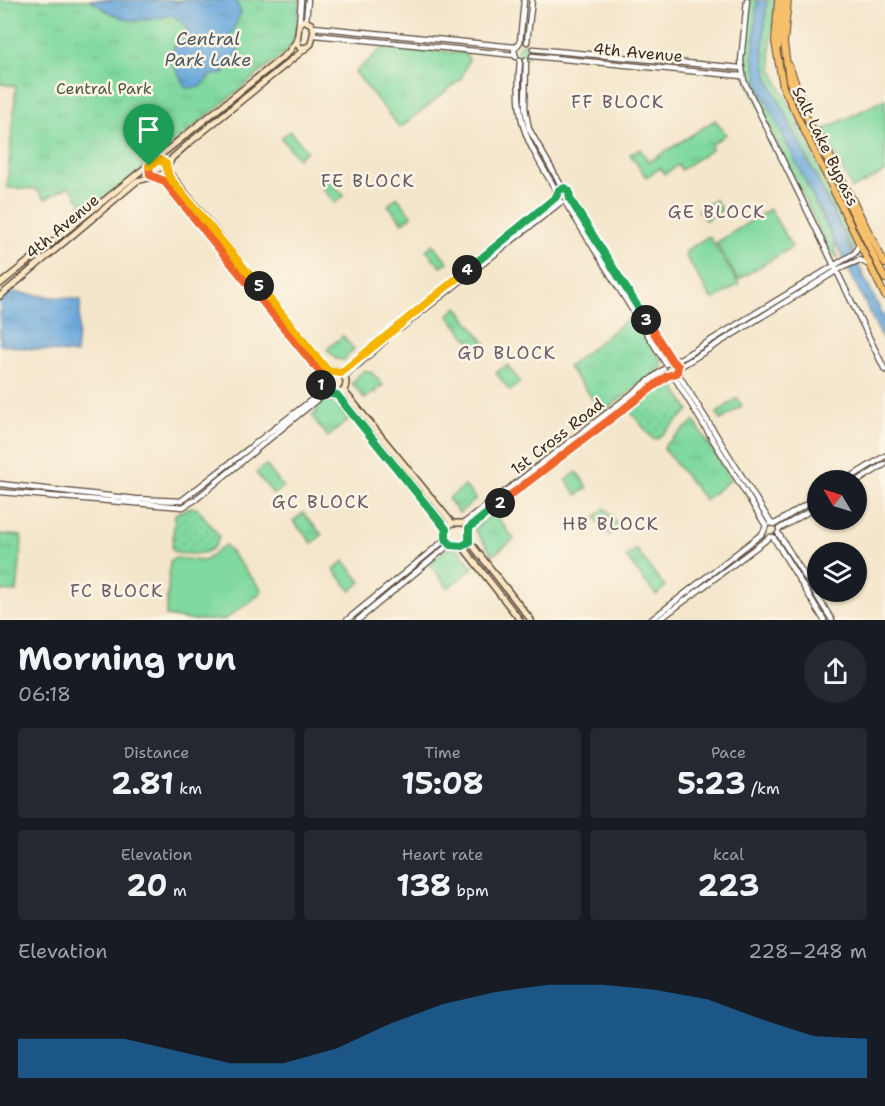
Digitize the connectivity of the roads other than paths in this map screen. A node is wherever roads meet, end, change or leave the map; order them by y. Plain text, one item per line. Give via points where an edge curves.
1 (301, 0) edge
2 (308, 0) edge
3 (524, 0) edge
4 (532, 0) edge
5 (747, 0) edge
6 (778, 0) edge
7 (783, 0) edge
8 (788, 0) edge
9 (306, 20) junction
10 (299, 25) junction
11 (313, 27) junction
12 (315, 35) junction
13 (414, 37) junction
14 (297, 39) junction
15 (451, 41) junction
16 (520, 42) junction
17 (527, 42) junction
18 (781, 42) junction
19 (413, 45) junction
20 (307, 47) junction
21 (515, 47) junction
22 (450, 49) junction
23 (533, 49) junction
24 (515, 55) junction
25 (776, 55) junction
26 (532, 56) junction
27 (520, 60) junction
28 (526, 60) junction
29 (659, 60) junction
30 (787, 63) junction
31 (658, 67) junction
32 (741, 68) junction
33 (742, 76) junction
34 (814, 128) junction
35 (806, 134) junction
36 (157, 160) junction
37 (149, 166) junction
38 (167, 169) junction
39 (841, 174) junction
40 (155, 178) junction
41 (840, 187) junction
42 (563, 188) junction
43 (557, 194) junction
44 (565, 201) junction
45 (529, 219) junction
46 (533, 224) junction
47 (65, 236) junction
48 (858, 242) junction
49 (497, 249) junction
50 (836, 263) junction
51 (885, 264) edge
52 (871, 267) junction
53 (839, 270) junction
54 (883, 272) edge
55 (885, 279) edge
56 (0, 284) edge
57 (793, 289) junction
58 (0, 296) edge
59 (796, 296) junction
60 (885, 296) edge
61 (714, 338) junction
62 (718, 344) junction
63 (669, 364) junction
64 (885, 370) edge
65 (328, 371) junction
66 (674, 373) junction
67 (343, 375) junction
68 (323, 376) junction
69 (344, 390) junction
70 (324, 392) junction
71 (337, 395) junction
72 (585, 430) junction
73 (589, 435) junction
74 (885, 456) edge
75 (550, 457) junction
76 (554, 462) junction
77 (885, 464) edge
78 (862, 470) edge
79 (867, 475) edge
80 (0, 484) edge
81 (0, 492) edge
82 (508, 493) junction
83 (75, 495) junction
84 (807, 504) edge
85 (807, 513) edge
86 (452, 523) junction
87 (464, 523) junction
88 (769, 526) junction
89 (469, 528) junction
90 (446, 529) junction
91 (778, 531) junction
92 (771, 537) junction
93 (448, 541) junction
94 (469, 541) junction
95 (462, 546) junction
96 (409, 569) junction
97 (413, 575) junction
98 (692, 591) junction
99 (656, 619) edge
100 (347, 620) edge
101 (358, 620) edge
102 (520, 620) edge
103 (531, 620) edge
104 (824, 620) edge
105 (832, 620) edge

1 - 10 street
2 - 9 street
3 - 16 street
4 - 17 street
5 - 32 street
6 - 25 main road, Salt Lake Bypass
7 - 18 main road
8 - 18 main road, Salt Lake Bypass
9 - 10 main road
9 - 11 main road
10 - 14 main road
11 - 12 main road
11 - 13 street
12 - 19 street
12 - 20 main road, 4th Avenue
13 - 15 street
13 - 19 street
14 - 20 main road via 298,46
14 - 36 main road, 4th Avenue via 288,53
15 - 21 street
15 - 22 street
16 - 17 street
16 - 21 street
17 - 23 street
18 - 25 main road
18 - 30 main road, Salt Lake Bypass
19 - 22 street
20 - 38 main road, 4th Avenue via 189,143 172,158
21 - 24 street
22 - 24 street
23 - 26 street
23 - 29 street, 4th Avenue
24 - 27 street
25 - 35 main road, Salt Lake Bypass via 781,83
26 - 28 street
26 - 31 street, 4th Avenue
27 - 28 street
27 - 43 street via 519,109 523,131
28 - 42 street via 525,108 529,129
29 - 31 street
29 - 32 street, 4th Avenue
30 - 34 main road, Salt Lake Bypass
30 - 34 main road, Salt Lake Bypass via 789,81
31 - 33 street, 4th Avenue
32 - 33 street
33 - 50 street
34 - 35 main road
34 - 39 main road, Salt Lake Bypass
34 - 41 main road, Salt Lake Bypass
35 - 48 main road, Salt Lake Bypass
36 - 37 main road, 4th Avenue
36 - 38 main road via 162,160
37 - 40 main road via 148,172
37 - 47 main road, 4th Avenue
38 - 40 main road, 4th Avenue
38 - 65 main road
39 - 41 main road
39 - 51 main road, Salt Lake Bypass
40 - 47 main road, 4th Avenue via 137,181
40 - 68 main road via 164,181
41 - 54 main road, Salt Lake Bypass
42 - 43 street
42 - 44 street via 569,191
43 - 44 street
43 - 45 street
44 - 46 street
44 - 63 street
45 - 46 street
45 - 49 street
46 - 49 street
47 - 56 main road, 4th Avenue
47 - 58 main road, 4th Avenue
48 - 50 street, 1st Cross Road via 855,254
48 - 52 main road, Salt Lake Bypass
49 - 67 street
50 - 53 street
50 - 57 street, 1st Cross Road
52 - 53 street, 1st Cross Road via 858,260
52 - 60 main road, Salt Lake Bypass
53 - 59 street, 1st Cross Road
53 - 64 street
54 - 55 main road, Salt Lake Bypass
57 - 59 street
57 - 61 street, 1st Cross Road
59 - 62 street, 1st Cross Road
61 - 62 street
61 - 63 street, 1st Cross Road
62 - 66 street, 1st Cross Road
63 - 66 street
63 - 66 street
63 - 72 street, 1st Cross Road
65 - 67 main road
65 - 68 main road
66 - 73 street, 1st Cross Road
66 - 88 street
67 - 69 main road
68 - 70 main road
69 - 71 main road
69 - 86 main road
70 - 71 main road
70 - 83 street via 178,507
71 - 90 main road
72 - 73 street
72 - 75 street, 1st Cross Road
73 - 76 street, 1st Cross Road
74 - 78 street
75 - 76 street
75 - 82 street, 1st Cross Road
76 - 82 street, 1st Cross Road
77 - 79 street
80 - 83 street
81 - 83 street
82 - 87 street, 1st Cross Road
82 - 89 street, 1st Cross Road
84 - 88 street
85 - 91 street
86 - 87 main road
86 - 90 main road
87 - 89 main road
88 - 91 street
88 - 92 street
88 - 98 street
89 - 94 main road
90 - 93 main road
91 - 92 street
91 - 105 street
92 - 98 street
92 - 104 street
93 - 95 main road
93 - 96 street
93 - 97 street
94 - 95 main road
94 - 103 main road
95 - 102 main road
96 - 97 street
96 - 100 street
97 - 101 street
98 - 99 street

